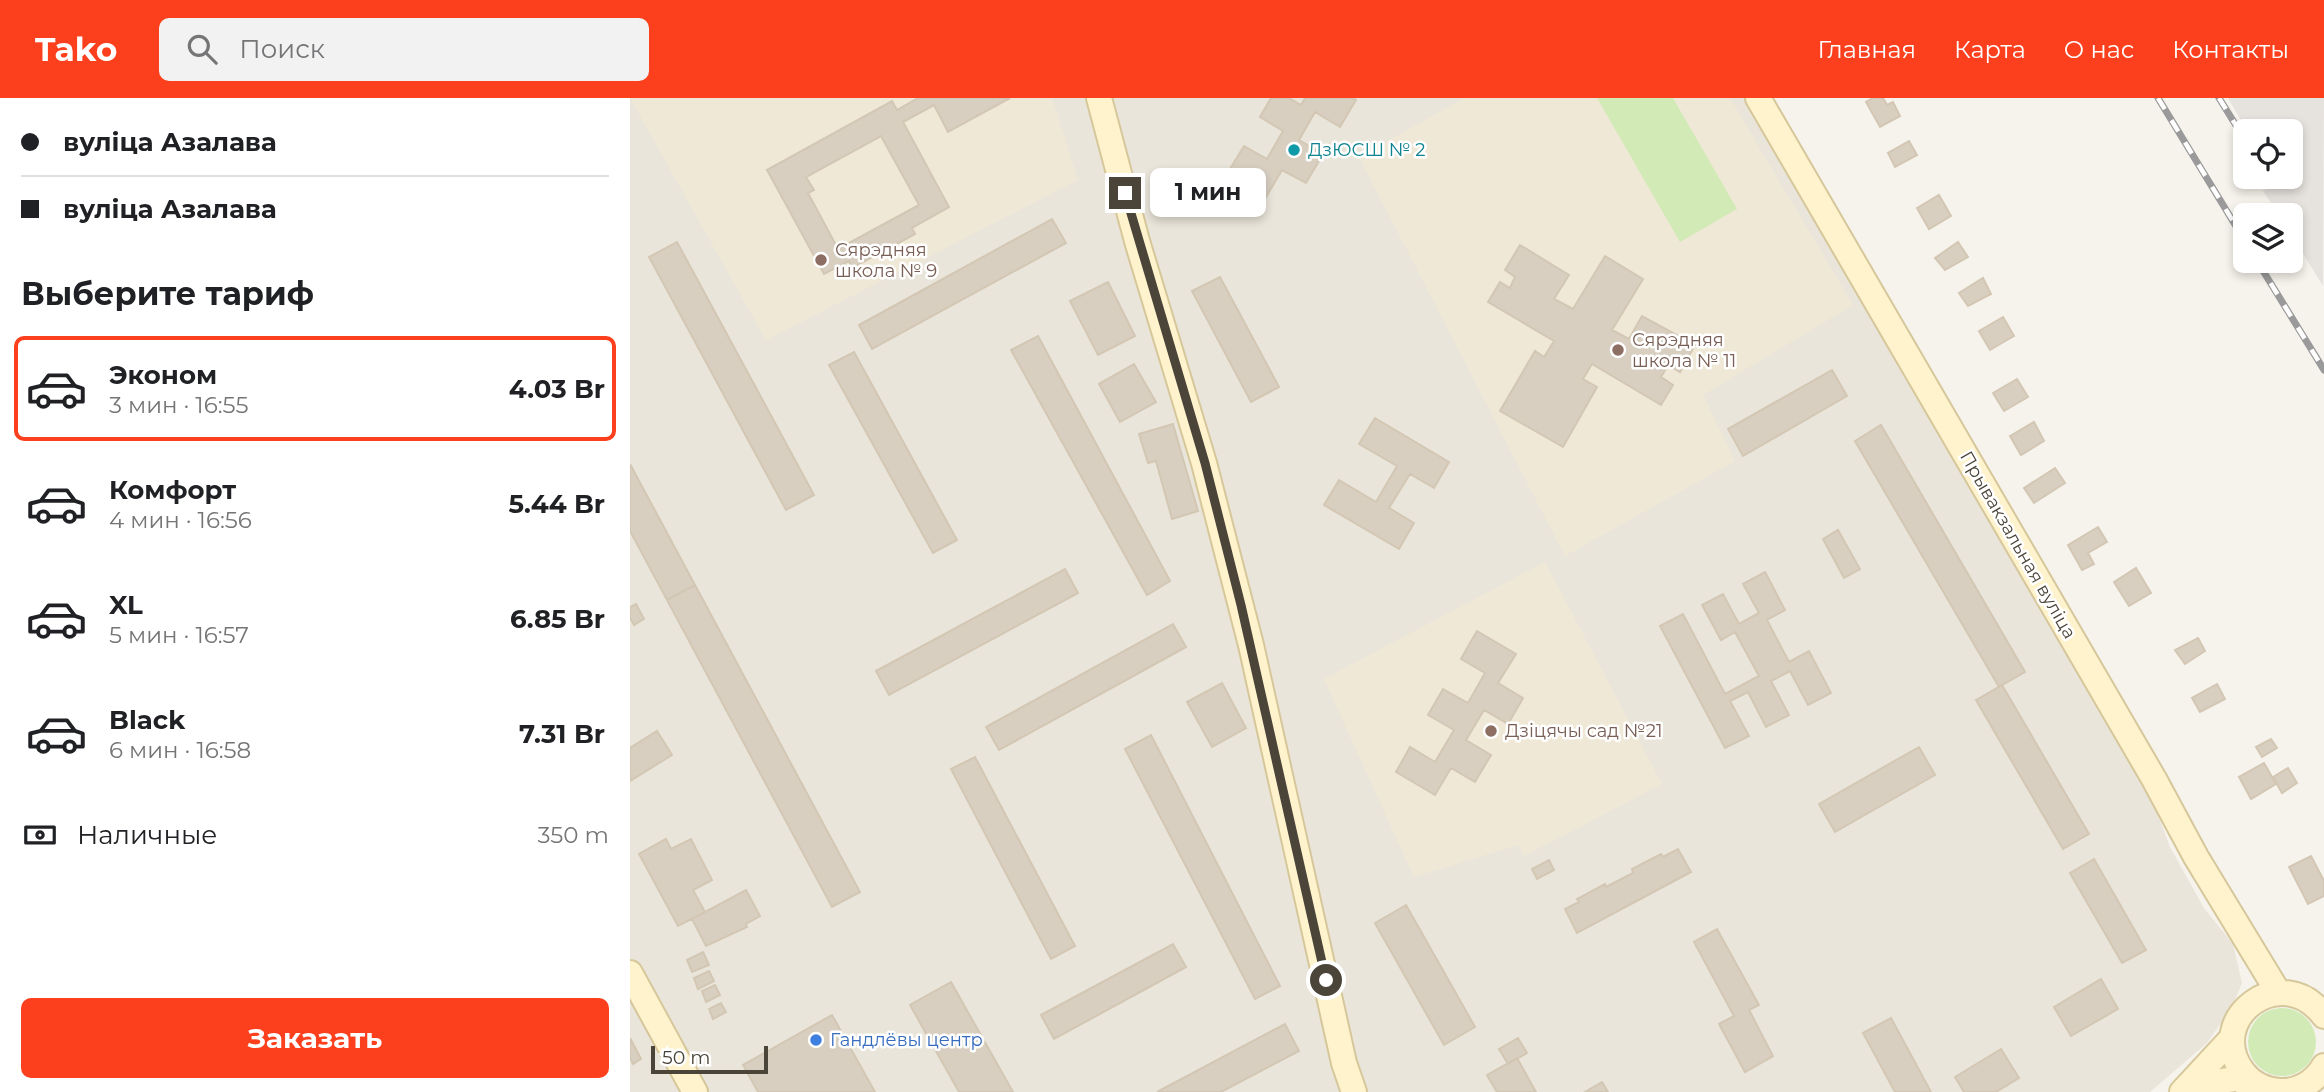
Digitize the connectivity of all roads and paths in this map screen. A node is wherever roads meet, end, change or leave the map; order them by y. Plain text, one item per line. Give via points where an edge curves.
1 (1099, 98) edge
2 (1758, 98) edge
3 (630, 973) edge
4 (2278, 992) junction
5 (2324, 1016) edge
6 (2232, 1038) junction
7 (2324, 1066) edge
8 (2248, 1084) edge
9 (2186, 1089) edge
10 (2296, 1090) edge
11 (695, 1092) edge
12 (1354, 1092) edge

1 - 12 street via 1205,463
2 - 4 street, Прывакзальная вуліца
3 - 11 street
4 - 5 street via 2305,998
4 - 6 street via 2247,1007
6 - 8 street via 2233,1052
6 - 9 street
7 - 10 street
8 - 9 street
8 - 10 street

